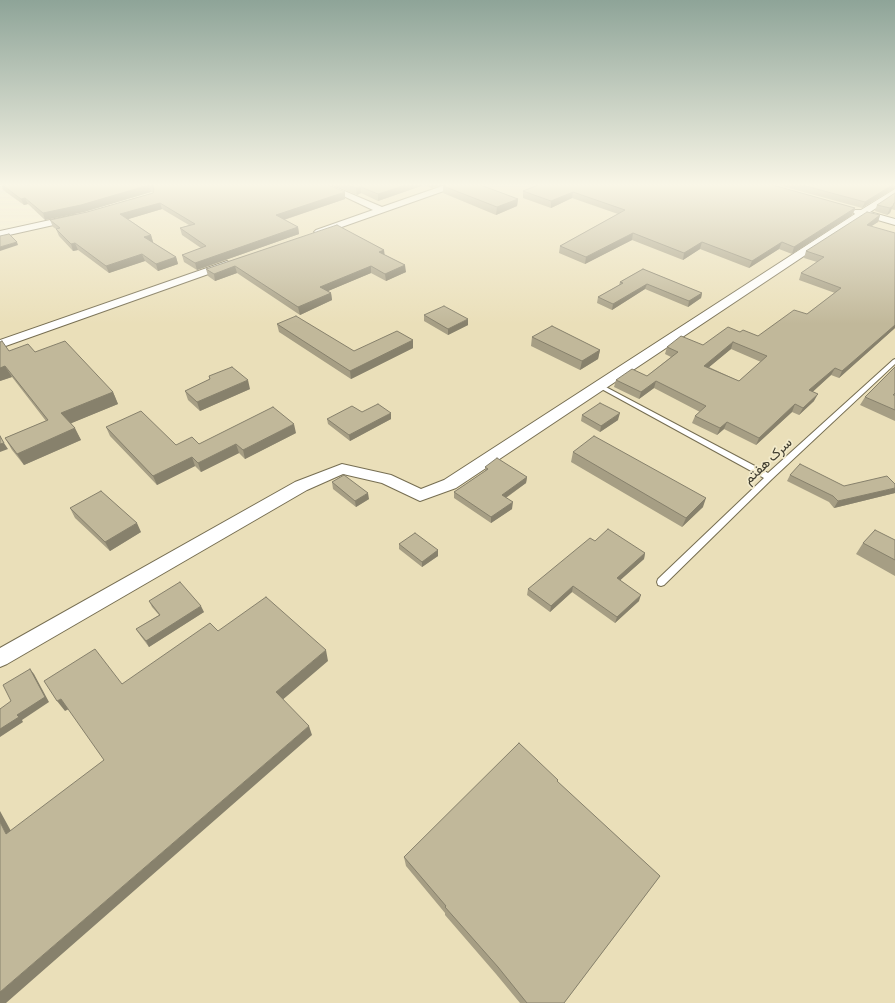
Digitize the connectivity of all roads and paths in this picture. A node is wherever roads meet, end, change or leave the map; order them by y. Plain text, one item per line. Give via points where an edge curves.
1 (14, 231) edge
2 (321, 231) edge
3 (836, 231) edge
4 (0, 234) edge
5 (306, 236) edge
6 (240, 260) edge
7 (0, 329) edge
8 (5, 342) edge
9 (895, 361) edge
10 (600, 386) junction
11 (769, 477) junction
12 (661, 582) dead end
13 (0, 658) edge

1 - 4 street
2 - 5 street
3 - 10 street
6 - 8 street
7 - 8 street
9 - 11 lane, سرک هفتم
10 - 11 lane
10 - 13 street via 450,484 420,495 386,479 342,469 301,486
11 - 12 lane, سرک هفتم

